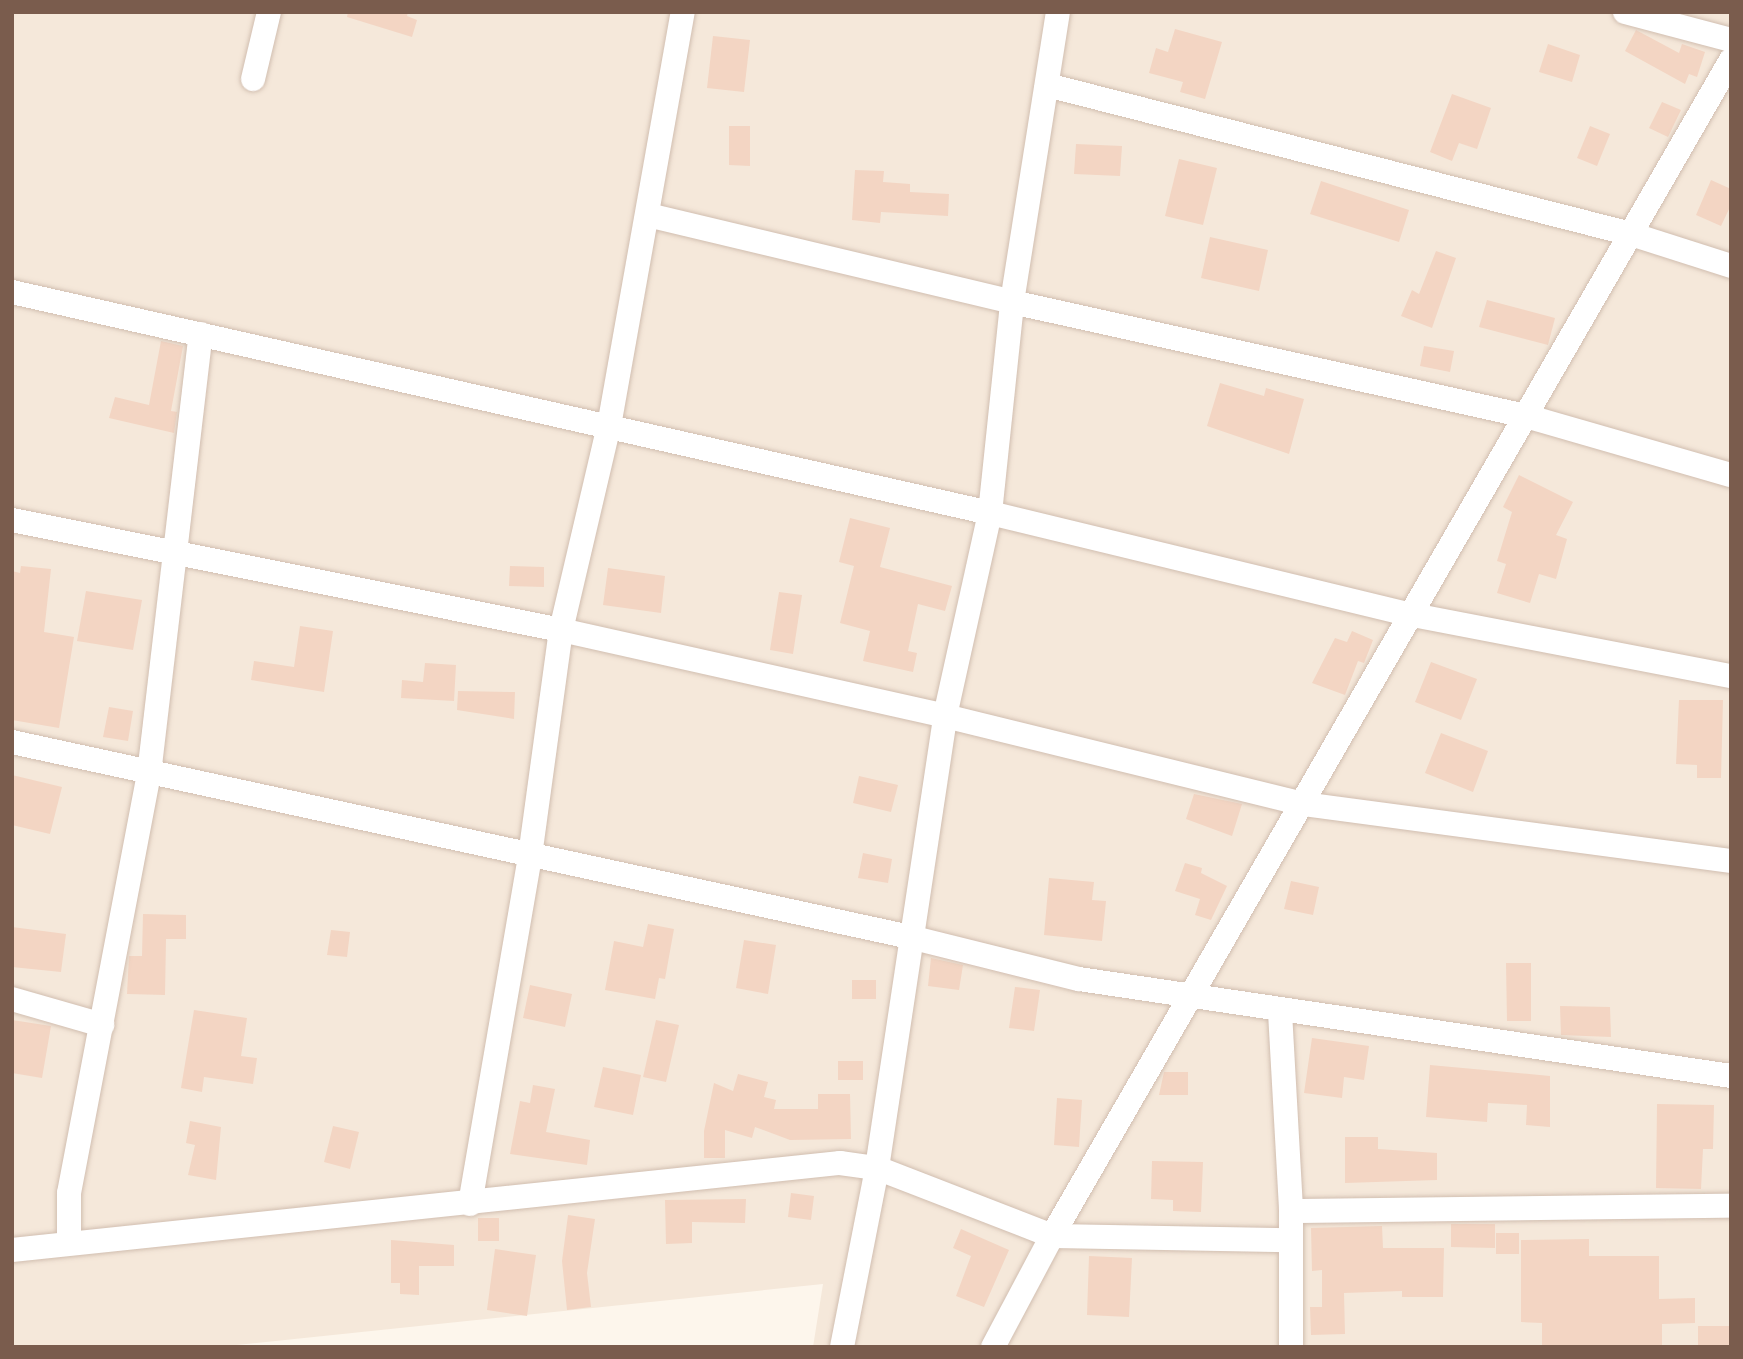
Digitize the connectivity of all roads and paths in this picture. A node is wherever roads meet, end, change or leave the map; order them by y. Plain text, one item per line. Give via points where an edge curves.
1 (269, 12) edge
2 (684, 12) edge
3 (1058, 12) edge
4 (1625, 12) edge
5 (1731, 40) edge
6 (1731, 60) edge
7 (253, 79) dead end
8 (1047, 85) junction
9 (648, 215) junction
10 (1631, 234) junction
11 (1731, 266) edge
12 (12, 292) edge
13 (1012, 302) junction
14 (201, 334) junction
15 (1526, 416) junction
16 (609, 426) junction
17 (1731, 475) edge
18 (990, 513) junction
19 (12, 520) edge
20 (177, 553) junction
21 (1413, 614) junction
22 (561, 630) junction
23 (1731, 676) edge
24 (945, 716) junction
25 (12, 742) edge
26 (149, 774) junction
27 (1303, 804) junction
28 (530, 856) junction
29 (1731, 861) edge
30 (910, 937) junction
31 (12, 999) edge
32 (1189, 999) junction
33 (1280, 1012) junction
34 (102, 1025) junction
35 (1731, 1076) edge
36 (877, 1168) junction
37 (470, 1204) junction
38 (1731, 1206) edge
39 (1291, 1211) junction
40 (1052, 1236) junction
41 (1291, 1240) junction
42 (69, 1243) junction
43 (12, 1250) edge
44 (842, 1347) edge
45 (993, 1347) edge
46 (1291, 1347) edge

1 - 7 street
2 - 9 street
3 - 8 street
4 - 5 street
6 - 10 street
8 - 10 street
8 - 13 street
9 - 13 street
9 - 16 street
10 - 11 street
10 - 15 street
12 - 14 street
13 - 15 street
13 - 18 street
14 - 16 street
14 - 20 street
15 - 17 street
15 - 21 street
16 - 18 street
16 - 22 street
18 - 21 street
18 - 24 street
19 - 20 street
20 - 22 street
20 - 26 street
21 - 23 street
21 - 27 street
22 - 24 street
22 - 28 street
24 - 27 street
24 - 30 street
25 - 26 street
26 - 28 street
26 - 34 street
27 - 29 street
27 - 32 street
28 - 30 street
28 - 37 street
30 - 32 street via 1079,979
30 - 36 street
31 - 34 street
32 - 33 street
32 - 40 street
33 - 35 street
33 - 39 street
34 - 42 street via 69,1193
36 - 37 street via 840,1163
36 - 40 street
36 - 44 street
37 - 42 street
38 - 39 street
39 - 41 street
40 - 41 street
40 - 45 street
41 - 46 street
42 - 43 street

